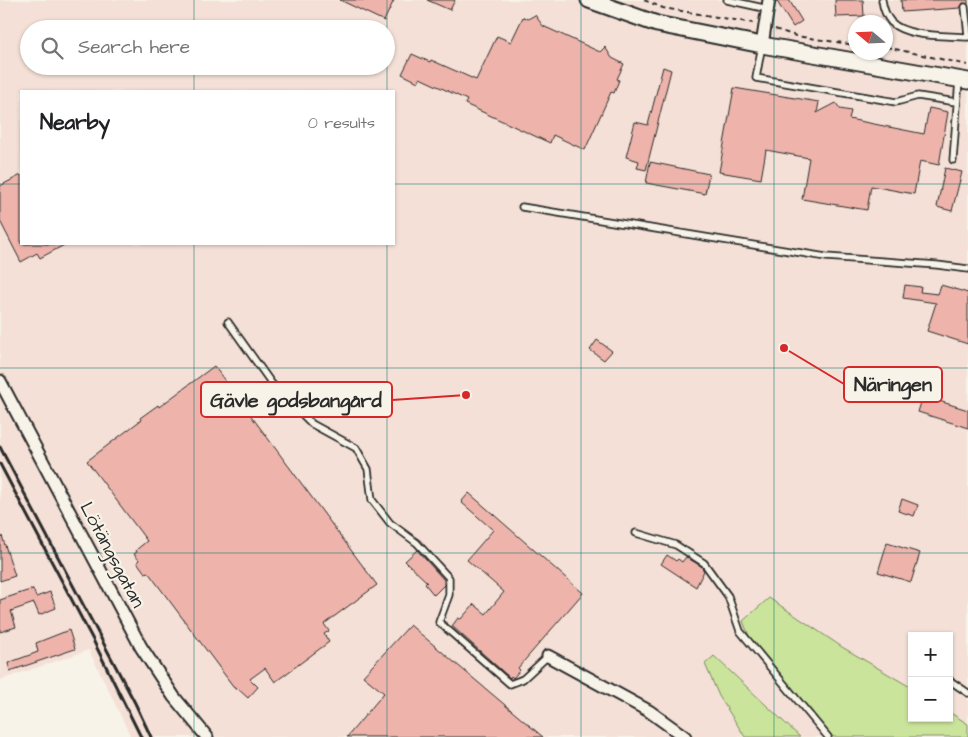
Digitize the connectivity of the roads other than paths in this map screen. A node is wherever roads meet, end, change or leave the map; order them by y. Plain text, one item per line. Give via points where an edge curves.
1 (589, 0) edge
2 (727, 0) edge
3 (882, 0) edge
4 (768, 4) edge
5 (964, 7) dead end
6 (968, 36) edge
7 (762, 45) junction
8 (963, 81) edge
9 (956, 102) junction
10 (953, 160) dead end
11 (522, 207) dead end
12 (968, 269) edge
13 (228, 322) dead end
14 (0, 381) edge
15 (636, 533) dead end
16 (548, 656) joint
17 (953, 683) edge
18 (968, 693) edge
19 (207, 737) edge
20 (685, 737) edge
21 (828, 737) edge

1 - 7 main road via 657,24
2 - 4 lane
3 - 6 lane via 890,21 899,28 912,33
4 - 7 street
5 - 6 lane
7 - 8 main road
7 - 9 lane via 756,78 896,102 918,96
8 - 9 lane
9 - 10 lane
11 - 12 lane via 826,258
13 - 16 lane via 272,384 312,424 356,448 368,469 372,500 390,523 418,544 449,578 449,595 439,622 510,684 523,679
14 - 19 street, Lötängsgatan via 141,647 174,697
15 - 21 lane via 676,544 704,562 728,596 740,631
16 - 20 street via 649,711
17 - 18 lane

